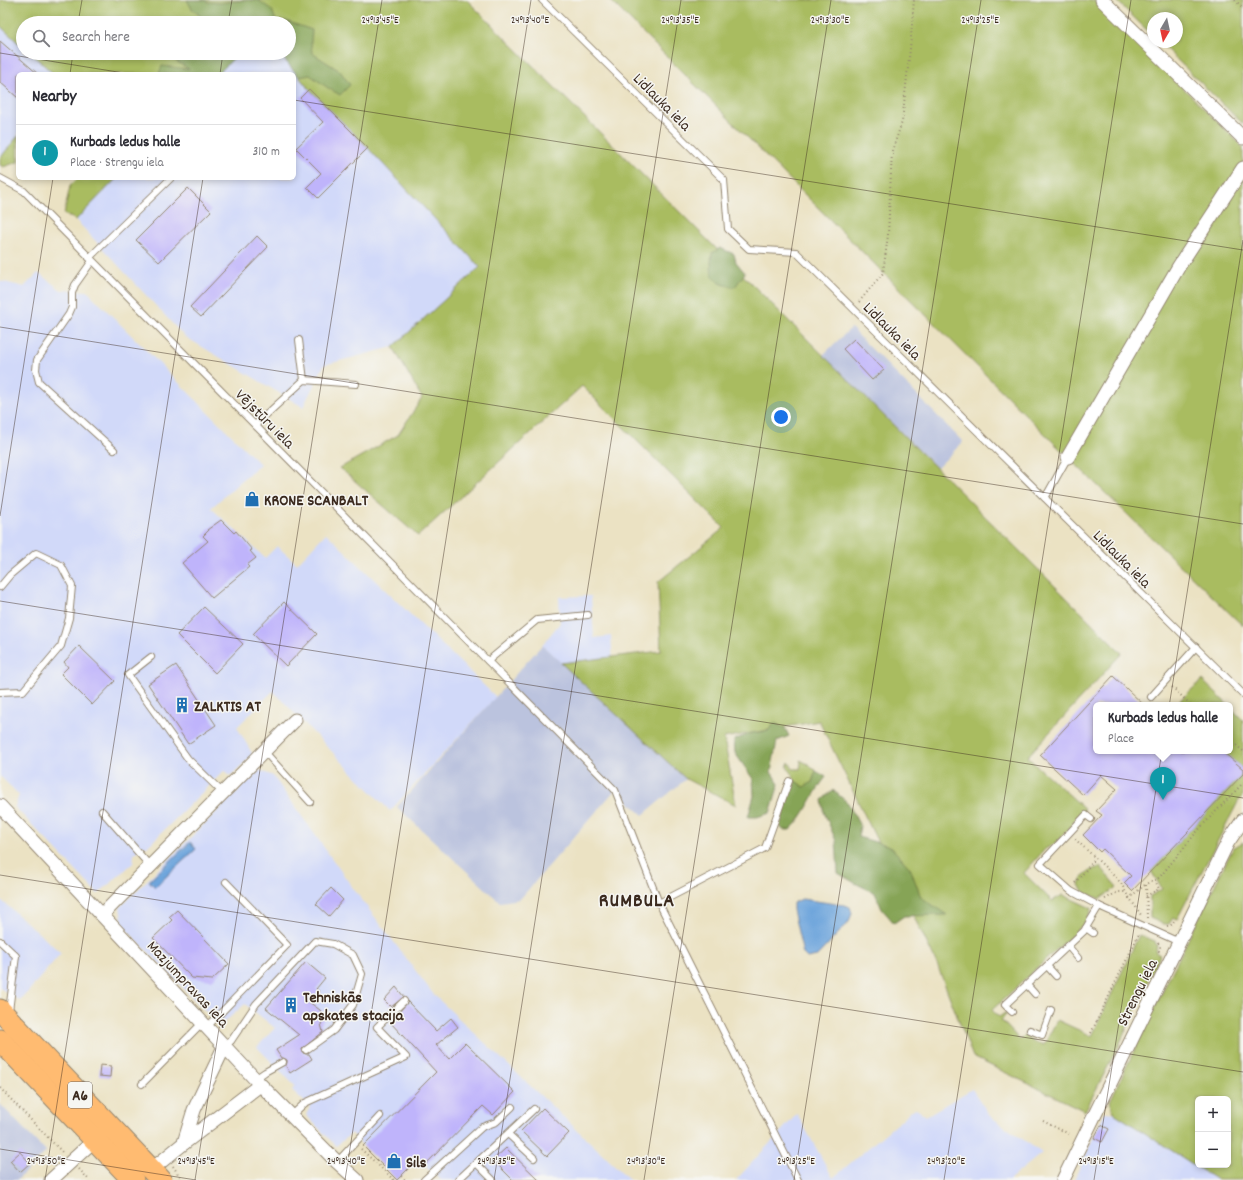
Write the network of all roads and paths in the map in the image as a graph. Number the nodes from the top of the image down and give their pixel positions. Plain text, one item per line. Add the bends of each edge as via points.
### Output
1 (542, 0) edge
2 (914, 0) edge
3 (1102, 0) edge
4 (1235, 0) edge
5 (1243, 8) edge
6 (1243, 138) edge
7 (1243, 168) edge
8 (0, 178) edge
9 (169, 180) edge
10 (91, 260) junction
11 (853, 309) junction
12 (299, 340) dead end
13 (304, 380) junction
14 (356, 384) dead end
15 (255, 425) junction
16 (114, 450) dead end
17 (1068, 457) joint
18 (1045, 498) junction
19 (0, 587) edge
20 (588, 615) dead end
21 (1196, 647) junction
22 (151, 657) dead end
23 (488, 661) junction
24 (1165, 681) junction
25 (0, 692) edge
26 (1243, 694) edge
27 (1151, 697) dead end
28 (1188, 702) edge
29 (295, 720) dead end
30 (1233, 743) edge
31 (264, 751) junction
32 (1243, 752) edge
33 (789, 781) dead end
34 (1243, 783) edge
35 (223, 792) junction
36 (310, 802) dead end
37 (0, 806) edge
38 (102, 811) dead end
39 (1091, 819) dead end
40 (1243, 820) edge
41 (1070, 834) junction
42 (1096, 858) junction
43 (150, 866) junction
44 (1155, 880) junction
45 (226, 882) dead end
46 (1146, 884) junction
47 (1071, 891) junction
48 (1125, 892) junction
49 (1146, 896) junction
50 (1130, 898) junction
51 (659, 903) junction
52 (1099, 906) junction
53 (102, 915) junction
54 (1144, 926) junction
55 (1086, 928) junction
56 (1092, 933) dead end
57 (1142, 933) junction
58 (0, 941) edge
59 (1179, 942) junction
60 (1068, 946) junction
61 (1162, 953) dead end
62 (1078, 958) dead end
63 (1047, 966) junction
64 (1056, 976) dead end
65 (1026, 985) junction
66 (1035, 994) dead end
67 (404, 1001) dead end
68 (1052, 1010) dead end
69 (1012, 1012) dead end
70 (4, 1015) edge
71 (204, 1025) junction
72 (1030, 1030) dead end
73 (1091, 1033) dead end
74 (0, 1040) edge
75 (224, 1047) junction
76 (306, 1050) dead end
77 (283, 1062) dead end
78 (258, 1082) junction
79 (142, 1084) dead end
80 (0, 1088) edge
81 (512, 1107) dead end
82 (534, 1109) dead end
83 (291, 1116) junction
84 (380, 1116) dead end
85 (1043, 1121) dead end
86 (102, 1133) junction
87 (508, 1134) junction
88 (1083, 1141) junction
89 (184, 1143) junction
90 (355, 1143) junction
91 (534, 1158) dead end
92 (71, 1161) junction
93 (337, 1162) junction
94 (476, 1163) junction
95 (160, 1169) edge
96 (401, 1176) dead end
97 (54, 1179) edge
98 (89, 1180) edge
99 (133, 1180) edge
100 (182, 1180) edge
101 (357, 1180) edge
102 (394, 1180) edge
103 (406, 1180) edge
104 (424, 1180) edge
105 (458, 1180) edge
106 (493, 1180) edge
107 (798, 1180) edge
108 (1063, 1180) edge

1 - 11 lane, Lidlauka iela via 724,180 728,230 749,249 796,252
2 - 11 path via 902,122 892,152 888,235 883,273
3 - 6 street
4 - 5 path
7 - 17 street via 1179,266
8 - 10 lane, Vējstūru iela via 24,191
9 - 10 lane
10 - 15 lane, Vējstūru iela
10 - 16 lane via 75,285 71,310 38,360 36,370 39,382
11 - 18 lane, Lidlauka iela
12 - 13 lane
13 - 14 lane
13 - 15 lane
15 - 23 lane, Vējstūru iela
17 - 18 lane
18 - 21 lane, Lidlauka iela
19 - 25 lane via 36,553 61,565 72,586 69,618 61,646 23,691
20 - 23 lane via 538,620
21 - 24 lane
21 - 26 lane, Lidlauka iela
22 - 35 lane via 128,675 188,759
23 - 51 lane, Vējstūru iela via 615,790
24 - 27 lane
24 - 28 path
29 - 31 street
30 - 32 path
31 - 35 street
31 - 36 lane
33 - 51 lane via 765,848
34 - 44 path
35 - 43 street
37 - 53 street, Mazjumpravas iela
38 - 43 lane
39 - 41 lane via 1086,815
40 - 59 street, Strengu iela via 1228,842
41 - 42 path
41 - 47 lane via 1040,864
42 - 47 path via 1077,879
42 - 48 path via 1121,883
43 - 53 street
44 - 46 path
44 - 49 path via 1159,889
45 - 71 lane via 286,945
46 - 49 path
46 - 50 path
47 - 52 lane
48 - 50 path
48 - 52 path via 1118,892
49 - 50 path via 1147,920
51 - 107 lane, Vējstūru iela
52 - 54 lane
52 - 55 lane
53 - 71 street, Mazjumpravas iela
54 - 57 path
54 - 59 lane
55 - 56 lane
55 - 60 lane
57 - 61 path via 1159,943 1159,951
57 - 73 path via 1140,932
58 - 70 lane via 16,956
59 - 88 street, Strengu iela
60 - 62 lane
60 - 63 lane
63 - 64 lane
63 - 65 lane
65 - 66 lane
65 - 69 lane via 1005,1005
67 - 83 lane via 377,1027 406,1058 305,1103
68 - 72 lane via 1042,1035
70 - 86 highway, A6
71 - 75 street, Mazjumpravas iela
71 - 79 lane
74 - 86 highway, A6
75 - 76 lane via 256,1004 315,942 333,944 353,955 362,974 354,1005 334,1030
75 - 78 street, Mazjumpravas iela
75 - 89 street via 194,1110
77 - 78 lane via 265,1072
78 - 83 street, Mazjumpravas iela
78 - 89 street
80 - 92 path
81 - 104 lane via 496,1122 482,1127
82 - 87 lane
83 - 93 street, Mazjumpravas iela
84 - 90 lane
85 - 88 path
86 - 92 street
86 - 95 highway, A6
86 - 99 highway, A6
87 - 91 lane
87 - 94 lane
88 - 108 street, Strengu iela
89 - 95 street
90 - 93 lane
90 - 102 path
92 - 97 street
92 - 98 path
93 - 101 street, Mazjumpravas iela
94 - 105 lane
94 - 106 lane
95 - 100 path
96 - 103 path

